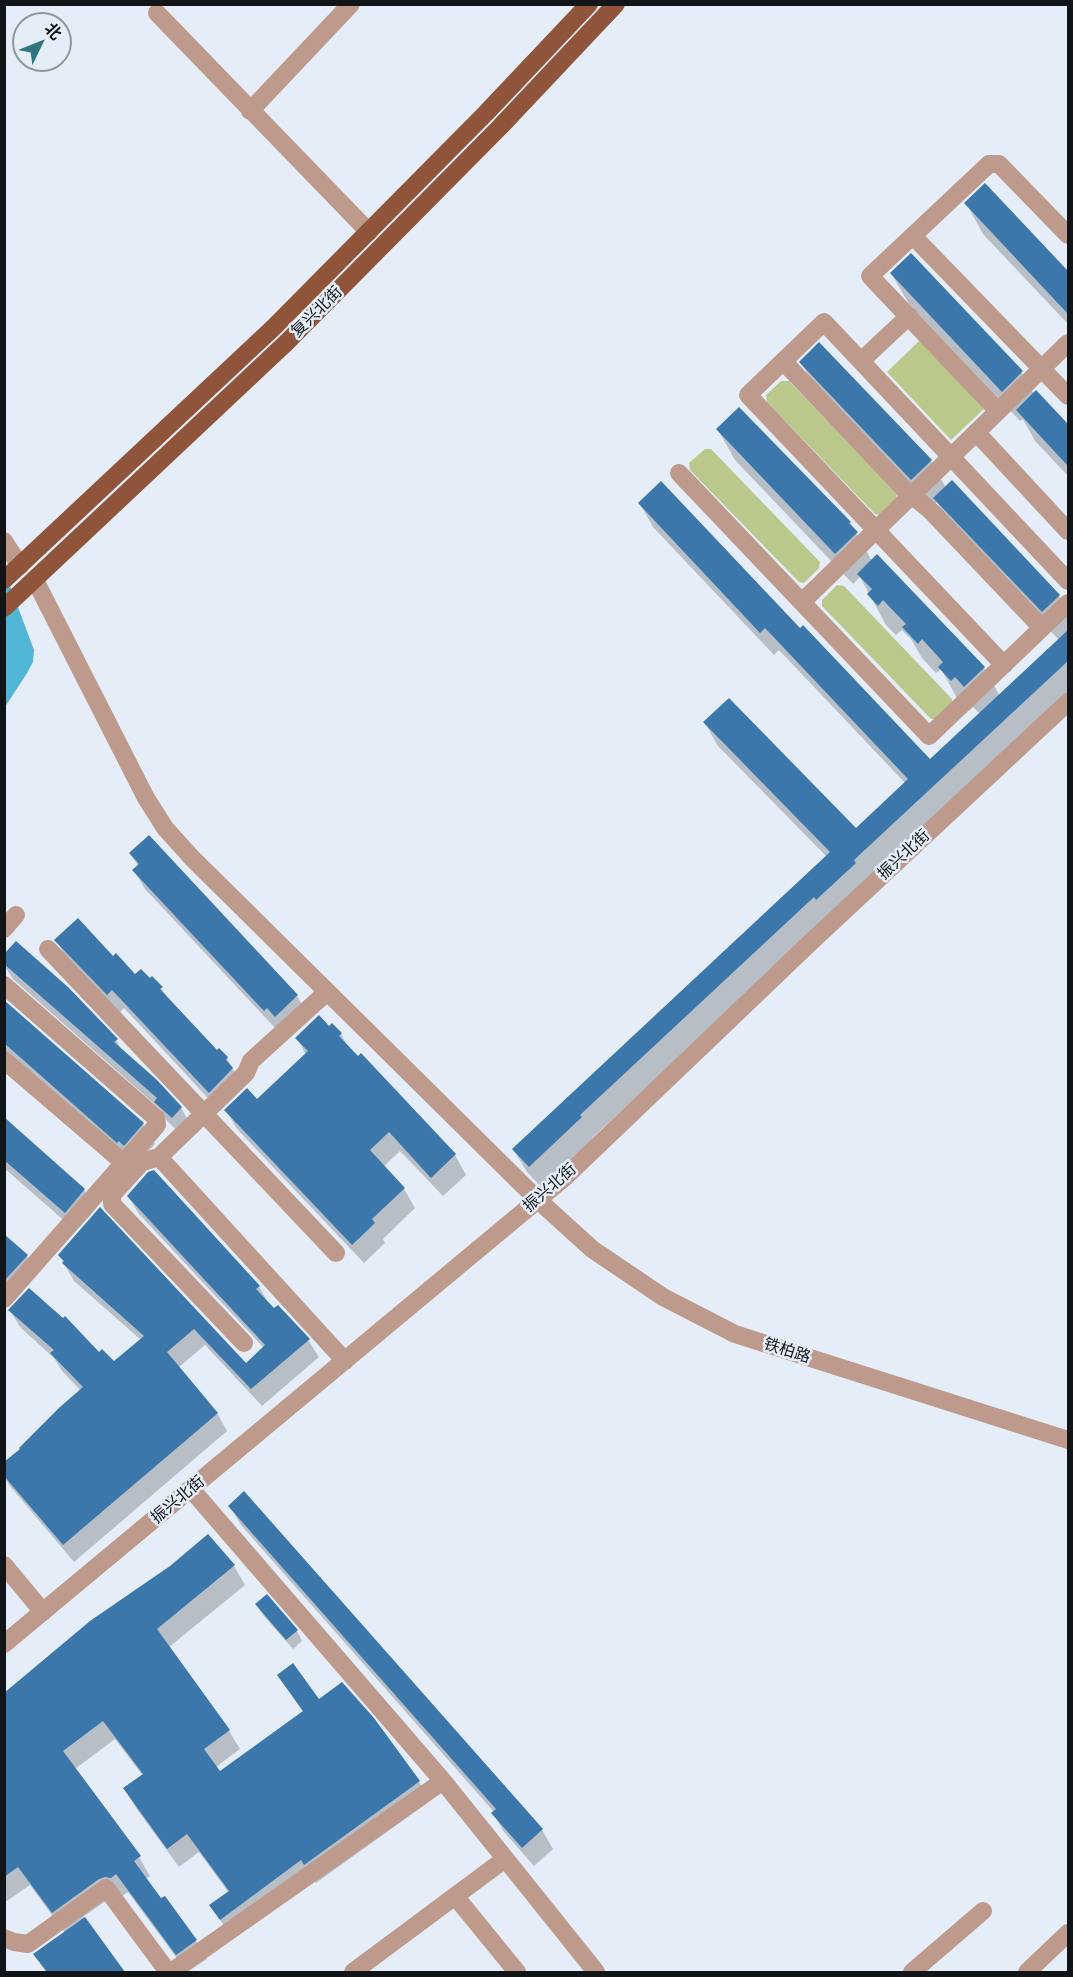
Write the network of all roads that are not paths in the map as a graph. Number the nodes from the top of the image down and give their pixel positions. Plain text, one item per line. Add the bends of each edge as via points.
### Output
1 (351, 4) edge
2 (590, 4) edge
3 (616, 4) edge
4 (157, 13) dead end
5 (250, 111) junction
6 (369, 232) junction
7 (1068, 235) edge
8 (913, 236) junction
9 (909, 316) junction
10 (1068, 342) edge
11 (783, 361) junction
12 (861, 361) junction
13 (1042, 369) junction
14 (1068, 396) edge
15 (998, 411) junction
16 (976, 432) junction
17 (951, 456) junction
18 (679, 473) dead end
19 (911, 495) junction
20 (876, 530) junction
21 (1068, 531) edge
22 (4, 542) edge
23 (13, 573) edge
24 (1068, 580) edge
25 (30, 584) junction
26 (802, 602) junction
27 (1068, 603) edge
28 (4, 608) edge
29 (1042, 628) junction
30 (1004, 665) junction
31 (1068, 702) edge
32 (48, 949) dead end
33 (4, 985) edge
34 (327, 992) junction
35 (4, 1060) edge
36 (204, 1114) junction
37 (159, 1157) junction
38 (124, 1163) junction
39 (538, 1200) junction
40 (336, 1253) dead end
41 (4, 1299) edge
42 (244, 1343) dead end
43 (345, 1361) junction
44 (1068, 1440) edge
45 (191, 1489) junction
46 (4, 1565) edge
47 (43, 1612) junction
48 (4, 1644) edge
49 (443, 1781) junction
50 (505, 1859) junction
51 (455, 1896) junction
52 (982, 1911) dead end
53 (1068, 1933) edge
54 (4, 1938) edge
55 (169, 1972) edge
56 (353, 1972) edge
57 (517, 1972) edge
58 (596, 1972) edge
59 (912, 1972) edge
60 (1027, 1972) edge

1 - 5 street
2 - 6 main road, 复兴北街
3 - 25 main road, 复兴北街 via 320,309
4 - 5 street
5 - 6 street
6 - 23 main road, 复兴北街 via 191,407
7 - 8 street via 999,164 989,164
8 - 9 street via 870,276
8 - 13 street
9 - 12 street
9 - 15 street
10 - 13 street
11 - 12 street via 824,322
11 - 19 street
11 - 20 street via 748,395
12 - 17 street
13 - 14 street
13 - 15 street
15 - 16 street
16 - 17 street
16 - 21 street
17 - 19 street
17 - 24 street
18 - 26 street
19 - 20 street
19 - 29 street via 930,510
20 - 26 street
20 - 30 street
22 - 23 street
25 - 28 main road, 复兴北街
25 - 34 street, 铁柏路 via 165,828
26 - 30 street via 929,736
27 - 29 street
29 - 30 street
31 - 39 street, 振兴北街
32 - 36 street
33 - 38 street via 156,1118 157,1125
34 - 36 street via 251,1061 246,1073
34 - 39 street, 铁柏路
35 - 38 street
36 - 37 street
36 - 40 street
37 - 42 street via 142,1162 112,1195 112,1204
37 - 43 street
38 - 41 street
39 - 43 street, 振兴北街
39 - 44 street, 铁柏路 via 618,1267 663,1297 735,1334
43 - 45 street, 振兴北街
45 - 47 street, 振兴北街
45 - 49 street
46 - 47 street
47 - 48 street, 振兴北街
49 - 50 street
49 - 55 street
50 - 51 street
50 - 58 street
51 - 56 street
51 - 57 street
52 - 59 street
53 - 60 street
54 - 55 street via 28,1944 106,1888

